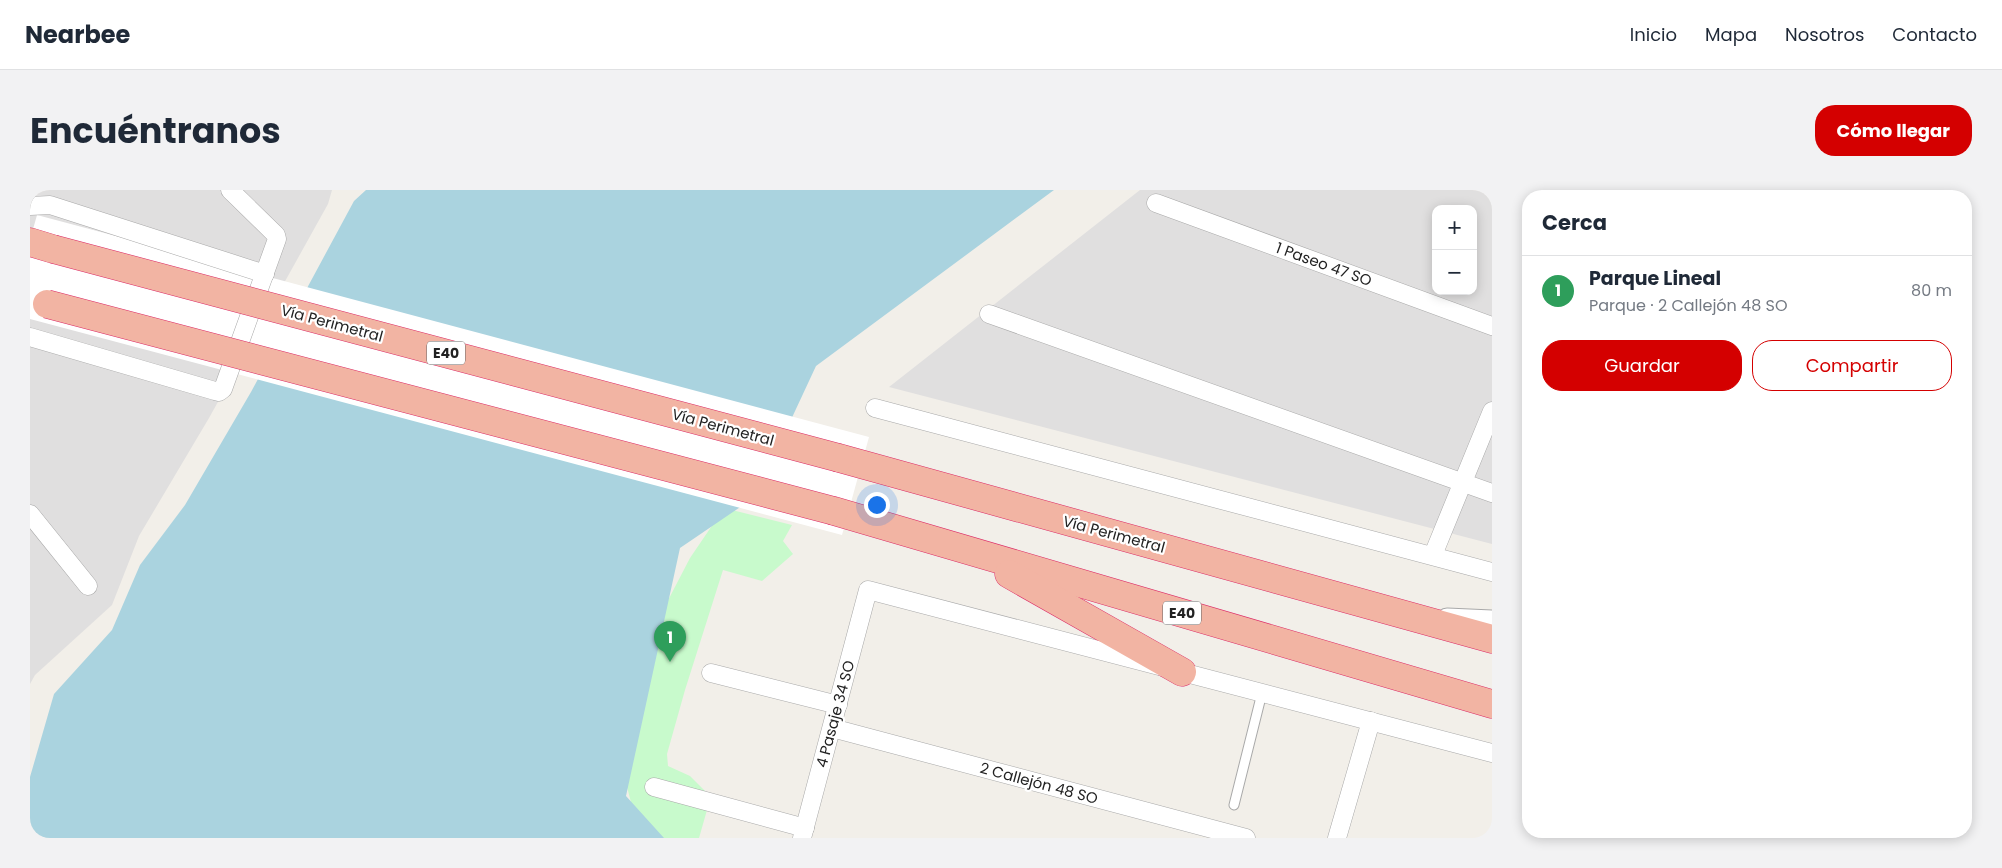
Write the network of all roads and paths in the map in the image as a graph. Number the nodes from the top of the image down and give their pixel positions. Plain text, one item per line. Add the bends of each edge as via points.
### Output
1 (230, 190) edge
2 (1156, 203) dead end
3 (30, 206) edge
4 (42, 246) edge
5 (266, 274) junction
6 (39, 301) edge
7 (988, 314) dead end
8 (1492, 326) edge
9 (30, 337) edge
10 (875, 408) dead end
11 (1492, 411) edge
12 (1462, 484) junction
13 (1492, 493) edge
14 (30, 514) edge
15 (968, 551) junction
16 (1433, 555) junction
17 (1492, 572) edge
18 (88, 586) dead end
19 (1415, 618) junction
20 (1492, 621) edge
21 (1492, 640) edge
22 (1182, 672) junction
23 (711, 673) dead end
24 (1396, 675) junction
25 (1262, 693) junction
26 (1492, 704) edge
27 (838, 705) junction
28 (1492, 716) edge
29 (1371, 721) junction
30 (832, 728) junction
31 (1492, 753) edge
32 (654, 787) dead end
33 (1234, 805) dead end
34 (804, 833) edge
35 (1246, 838) edge
36 (1337, 838) edge

1 - 5 street via 276,235
2 - 8 street, 1 Paseo 47 SO
3 - 5 street via 50,205
4 - 19 highway, Vía Perimetral / E40, bridge via 839,458
5 - 9 street via 223,389 219,392
6 - 15 highway, E40, bridge via 834,511
7 - 12 street
10 - 16 street
11 - 12 street
12 - 13 street
12 - 16 street
14 - 18 street
15 - 22 highway
15 - 24 highway, E40
16 - 17 street
19 - 20 street, Vía Perimetral / E40
19 - 21 highway, Vía Perimetral / E40
22 - 25 street
22 - 27 street, 4 Pasaje 34 SO via 868,590
23 - 27 street
24 - 26 highway, E40
24 - 28 street, E40
25 - 29 street
25 - 33 lane
27 - 30 street, 4 Pasaje 34 SO
29 - 31 street
29 - 36 street
30 - 34 street, 4 Pasaje 34 SO
30 - 35 street, 2 Callejón 48 SO
32 - 34 street

